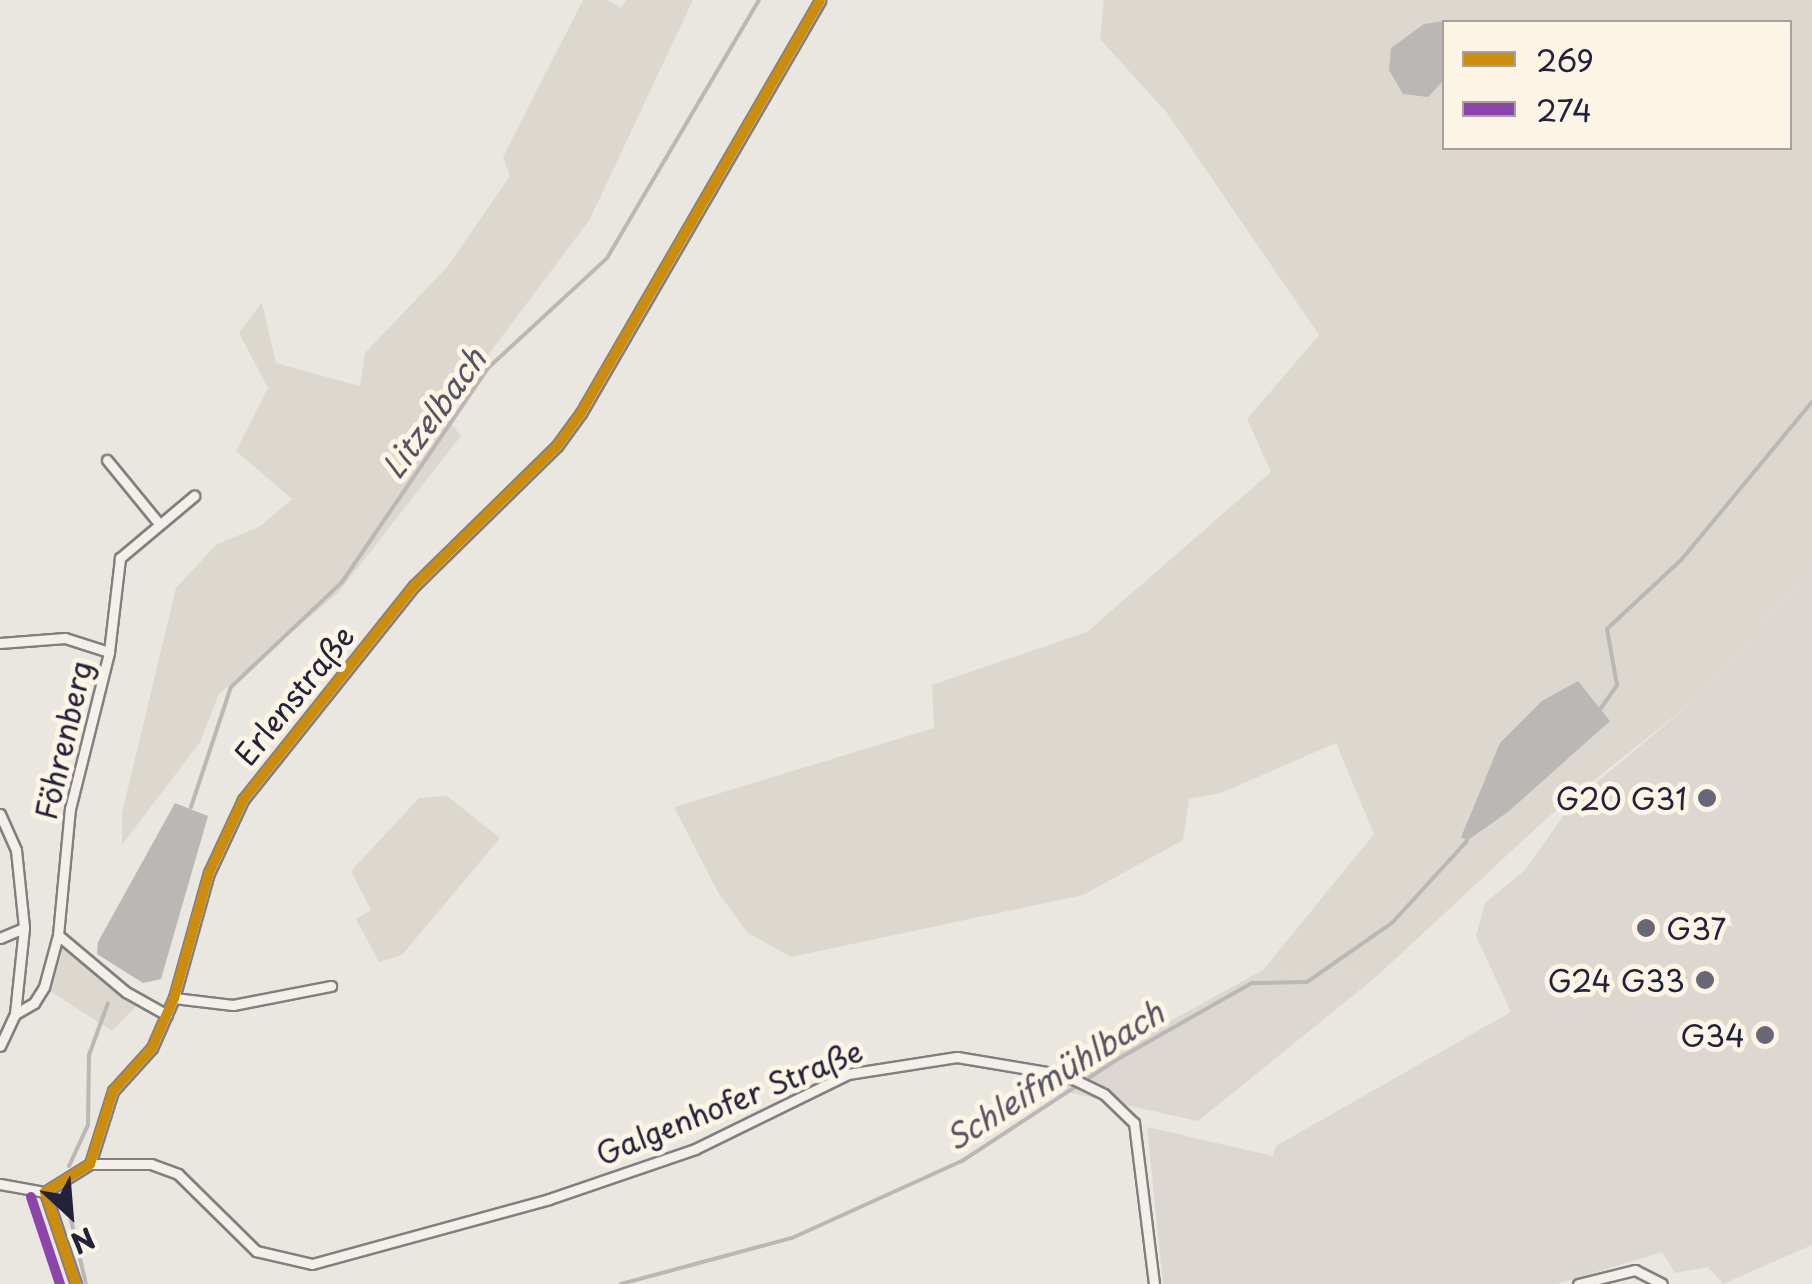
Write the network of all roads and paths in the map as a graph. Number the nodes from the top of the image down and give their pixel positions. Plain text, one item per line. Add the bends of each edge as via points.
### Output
1 (820, 0) edge
2 (107, 460) dead end
3 (194, 496) dead end
4 (158, 521) junction
5 (0, 643) edge
6 (109, 652) junction
7 (0, 814) edge
8 (24, 928) junction
9 (58, 935) junction
10 (0, 938) edge
11 (331, 986) dead end
12 (174, 998) junction
13 (15, 1014) junction
14 (167, 1014) junction
15 (0, 1046) edge
16 (90, 1164) junction
17 (3, 1189) edge
18 (45, 1192) junction
19 (76, 1284) edge
20 (1154, 1284) edge
21 (1578, 1284) edge
22 (1662, 1284) edge

1 - 12 street, Erlenstraße via 607,373 557,446 414,586 243,800 209,873
2 - 4 street
3 - 4 street, Föhrenberg
4 - 6 street, Föhrenberg via 120,558
5 - 6 street via 65,638
6 - 9 street, Föhrenberg via 70,808
7 - 8 street via 16,850
8 - 10 street
8 - 13 street
9 - 13 street, Föhrenberg via 44,987 34,1004
9 - 14 street via 126,992
11 - 12 street via 233,1005
12 - 14 street, Erlenstraße
13 - 15 street
14 - 16 street, Erlenstraße via 152,1048 113,1091
16 - 18 street
16 - 20 street, Galgenhofer Straße via 152,1164 178,1174 256,1251 312,1264 696,1150 810,1090 882,1065 957,1057 1074,1079 1134,1124
17 - 18 street
18 - 19 street
21 - 22 street via 1635,1270

